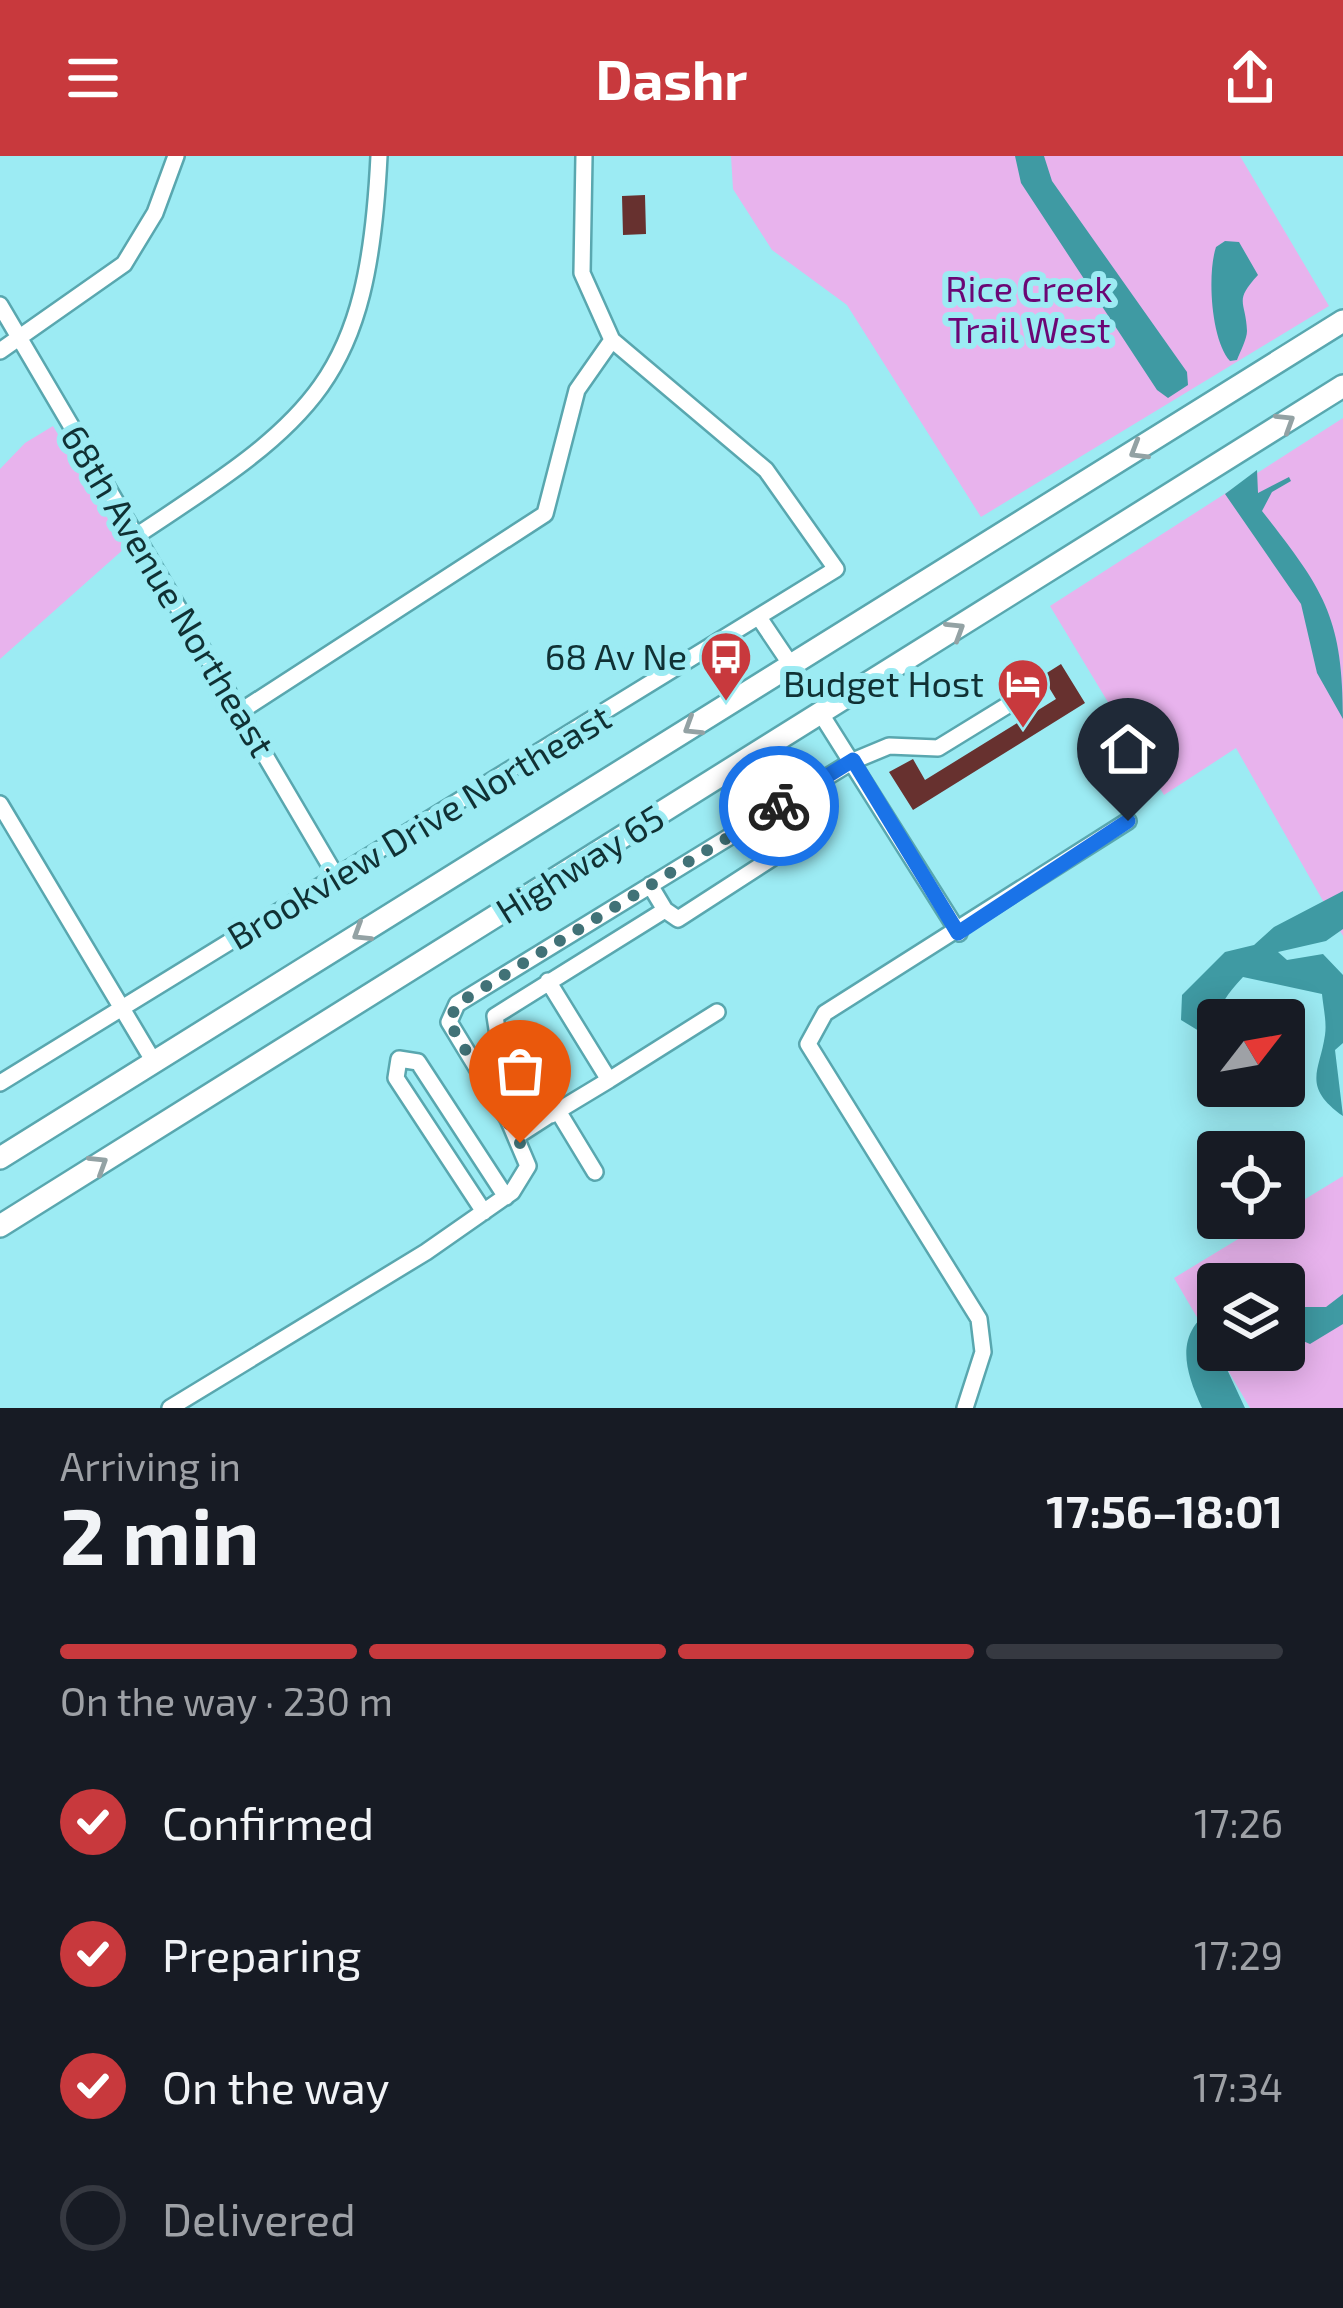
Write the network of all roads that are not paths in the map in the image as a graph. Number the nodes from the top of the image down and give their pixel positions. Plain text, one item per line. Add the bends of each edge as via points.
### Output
1 (176, 156) edge
2 (379, 156) edge
3 (584, 156) edge
4 (0, 305) edge
5 (1343, 321) edge
6 (20, 340) junction
7 (612, 340) junction
8 (0, 351) edge
9 (1343, 386) edge
10 (136, 536) junction
11 (760, 619) junction
12 (791, 665) junction
13 (1034, 689) dead end
14 (241, 711) junction
15 (821, 714) junction
16 (853, 760) junction
17 (0, 804) edge
18 (779, 806) junction
19 (1128, 821) dead end
20 (336, 876) junction
21 (650, 885) junction
22 (665, 910) junction
23 (958, 933) junction
24 (502, 976) junction
25 (548, 982) junction
26 (518, 1000) junction
27 (122, 1008) junction
28 (717, 1012) dead end
29 (154, 1063) junction
30 (609, 1080) junction
31 (0, 1083) edge
32 (553, 1114) junction
33 (517, 1136) junction
34 (0, 1158) edge
35 (595, 1172) dead end
36 (506, 1196) junction
37 (484, 1212) junction
38 (0, 1226) edge
39 (170, 1408) edge
40 (965, 1408) edge

1 - 6 street via 124,264
2 - 10 street via 361,310 336,370 281,435
3 - 7 street via 582,273
4 - 6 street, 68th Avenue Northeast
5 -> 12 highway, Highway 65
6 - 8 street
6 - 10 street, 68th Avenue Northeast
7 - 11 street, Brookview Drive Northeast via 766,470 836,569
7 - 14 street via 578,390 545,514
15 -> 9 highway, Highway 65
10 - 14 street, 68th Avenue Northeast
11 - 12 street
11 - 20 street, Brookview Drive Northeast
12 -> 29 highway, Highway 65
13 - 16 street via 938,748 889,746
14 - 20 street, 68th Avenue Northeast
15 - 16 street
38 -> 15 highway, Highway 65
16 - 18 street
16 - 23 street
17 - 27 street
18 - 21 street
18 - 22 street via 797,842 678,919
19 - 23 street
20 - 27 street, Brookview Drive Northeast
21 - 22 street
21 - 24 street
22 - 25 street
23 - 40 street via 825,1013 808,1044 979,1319 983,1352
24 - 26 street
24 - 33 street via 457,1004 449,1022
25 - 26 street
25 - 30 street
26 - 32 street via 493,1024
27 - 29 street
27 - 31 street, Brookview Drive Northeast
28 - 30 street
29 - 34 highway, Highway 65
30 - 32 street
32 - 33 street
32 - 35 street
33 - 36 street via 528,1166
36 - 37 street
36 - 37 street via 418,1062 400,1059 396,1078
37 - 39 street

